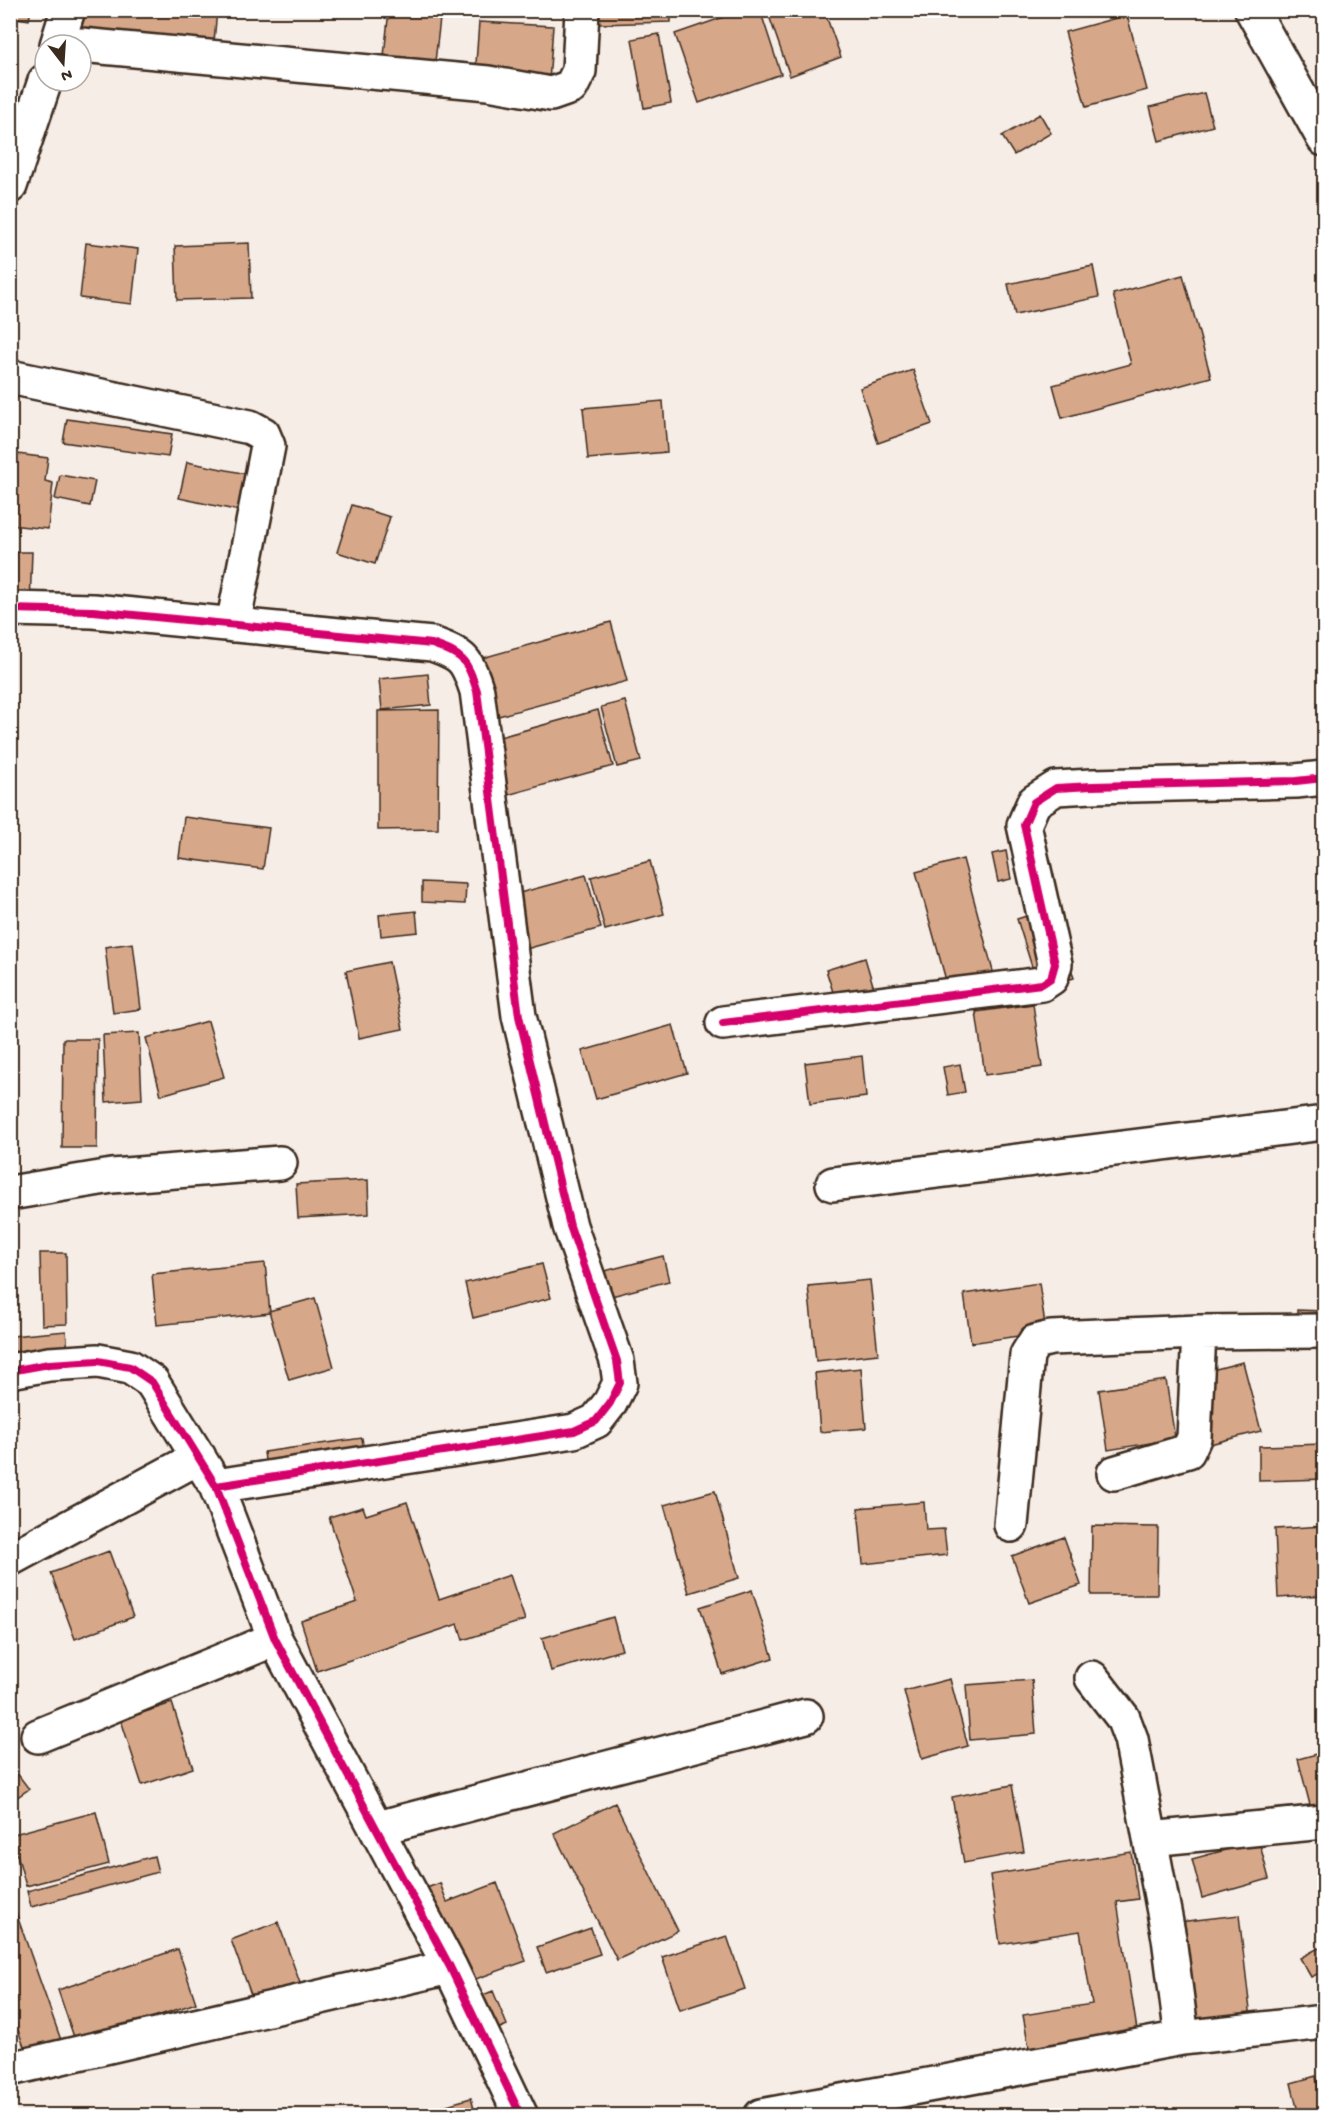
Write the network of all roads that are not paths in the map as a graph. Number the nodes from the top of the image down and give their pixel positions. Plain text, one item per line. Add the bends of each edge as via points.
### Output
1 (68, 10) edge
2 (582, 10) edge
3 (1252, 10) edge
4 (68, 33) edge
5 (93, 47) edge
6 (41, 93) edge
7 (1324, 139) edge
8 (10, 186) edge
9 (10, 377) edge
10 (10, 609) edge
11 (234, 625) junction
12 (1324, 778) edge
13 (723, 1023) dead end
14 (1324, 1122) edge
15 (280, 1163) dead end
16 (833, 1184) dead end
17 (10, 1193) edge
18 (1324, 1330) edge
19 (1198, 1332) junction
20 (10, 1371) edge
21 (199, 1458) junction
22 (1114, 1473) dead end
23 (216, 1486) junction
24 (1011, 1525) dead end
25 (10, 1559) edge
26 (275, 1639) junction
27 (1092, 1678) dead end
28 (806, 1716) dead end
29 (38, 1736) dead end
30 (1324, 1822) edge
31 (378, 1828) junction
32 (1150, 1839) junction
33 (450, 1966) junction
34 (1324, 2022) edge
35 (1182, 2038) junction
36 (10, 2069) edge
37 (521, 2115) edge
38 (761, 2115) edge

1 - 4 street
2 - 5 street via 579,71 571,87 551,94 488,83
3 - 7 street
6 - 8 street
9 - 11 street via 250,427 263,434 268,446
10 - 11 street via 93,611
11 - 23 street via 432,644 452,651 469,666 477,691 519,1016 570,1226 617,1361 620,1383 596,1421 574,1431
12 - 13 street via 1056,788 1034,802 1024,825 1055,964 1051,978 1042,984
14 - 16 street
15 - 17 street via 112,1176
18 - 19 street
19 - 22 street via 1194,1438 1188,1450
19 - 24 street via 1051,1338 1035,1342 1028,1355
20 - 21 street via 98,1361 130,1367 152,1382
21 - 23 street
21 - 25 street
23 - 26 street
26 - 29 street
26 - 31 street
27 - 32 street via 1123,1718 1131,1739
28 - 31 street
30 - 32 street
31 - 33 street
32 - 35 street
33 - 36 street
33 - 37 street
34 - 35 street
35 - 38 street

